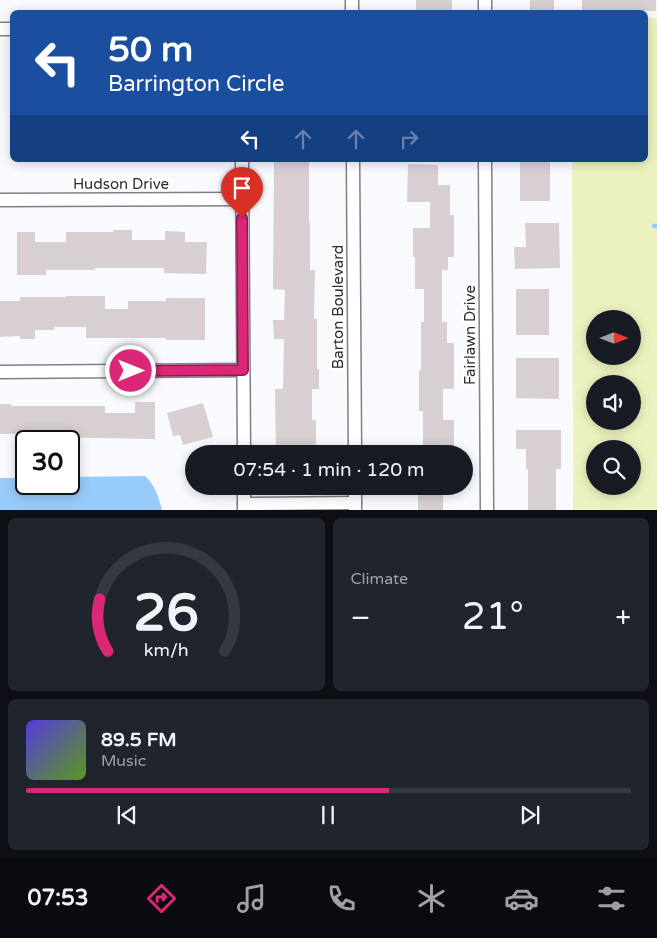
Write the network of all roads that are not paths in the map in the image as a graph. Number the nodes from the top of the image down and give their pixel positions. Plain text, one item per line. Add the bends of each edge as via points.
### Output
1 (242, 162) edge
2 (353, 162) edge
3 (485, 162) edge
4 (242, 199) junction
5 (0, 200) edge
6 (243, 370) junction
7 (0, 372) edge
8 (244, 445) edge
9 (355, 445) edge
10 (244, 507) edge
11 (355, 507) edge
12 (487, 510) edge

1 - 4 street
2 - 9 street, Barton Boulevard
3 - 12 street, Fairlawn Drive
4 - 5 street, Hudson Drive
4 - 6 street
6 - 7 street
6 - 8 street
10 - 11 street

